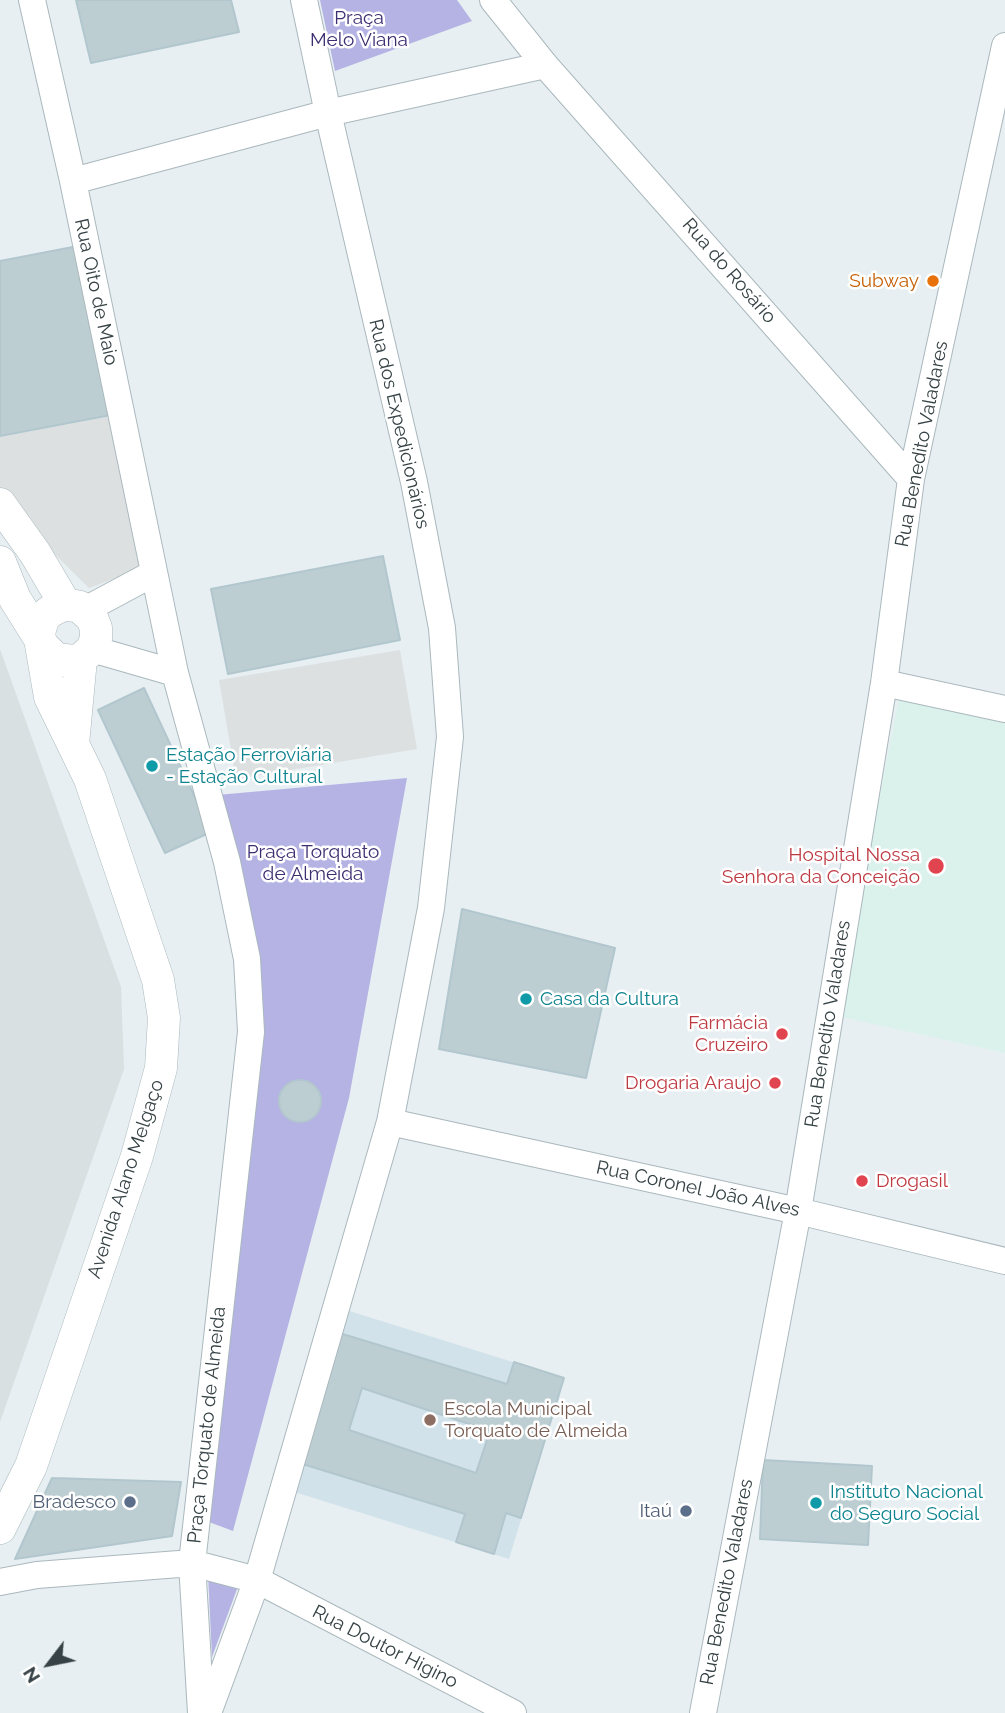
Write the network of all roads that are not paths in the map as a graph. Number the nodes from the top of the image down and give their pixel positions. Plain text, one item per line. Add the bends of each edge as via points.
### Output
1 (32, 0) edge
2 (304, 0) edge
3 (493, 0) edge
4 (1005, 46) edge
5 (545, 65) junction
6 (328, 113) junction
7 (74, 181) junction
8 (911, 479) junction
9 (0, 504) edge
10 (0, 562) edge
11 (155, 579) junction
12 (75, 607) junction
13 (41, 642) junction
14 (86, 654) junction
15 (175, 673) junction
16 (884, 683) junction
17 (1005, 709) edge
18 (73, 744) junction
19 (390, 1122) junction
20 (797, 1211) junction
21 (1005, 1261) edge
22 (0, 1528) edge
23 (192, 1563) junction
24 (257, 1580) junction
25 (0, 1582) edge
26 (201, 1713) edge
27 (208, 1713) edge
28 (513, 1713) edge
29 (703, 1713) edge

1 - 7 street, Rua Oito de Maio
2 - 6 street
3 - 5 street
4 - 8 street, Rua Benedito Valadares
5 - 6 street
5 - 8 street, Rua do Rosário
6 - 7 street
6 - 19 street, Rua dos Expedicionários via 421,517 442,628 450,737 431,908
7 - 11 street, Rua Oito de Maio
8 - 16 street, Rua Benedito Valadares
9 - 12 street
10 - 13 street, Avenida Alano Melgaço via 15,599
11 - 12 street
11 - 15 street, Praça Torquato de Almeida
12 - 13 street via 49,612 40,628
12 - 14 street via 92,618 96,628 96,639
13 - 14 street, Avenida Alano Melgaço via 56,659 73,661
13 - 18 street, Avenida Alano Melgaço via 50,697
14 - 15 street
14 - 18 street
15 - 23 street, Praça Torquato de Almeida via 227,862 247,959 251,1032
16 - 17 street
16 - 20 street, Rua Benedito Valadares
18 - 22 street, Avenida Alano Melgaço via 90,779 158,980 163,1018 161,1068 137,1156 32,1466
19 - 20 street, Rua Coronel João Alves
19 - 24 street
20 - 21 street, Rua Coronel João Alves
20 - 29 street, Rua Benedito Valadares
23 - 24 street, Praça Torquato de Almeida
23 - 25 street
23 - 26 street, Praça Torquato de Almeida
24 - 27 street
24 - 28 street, Rua Doutor Higino

